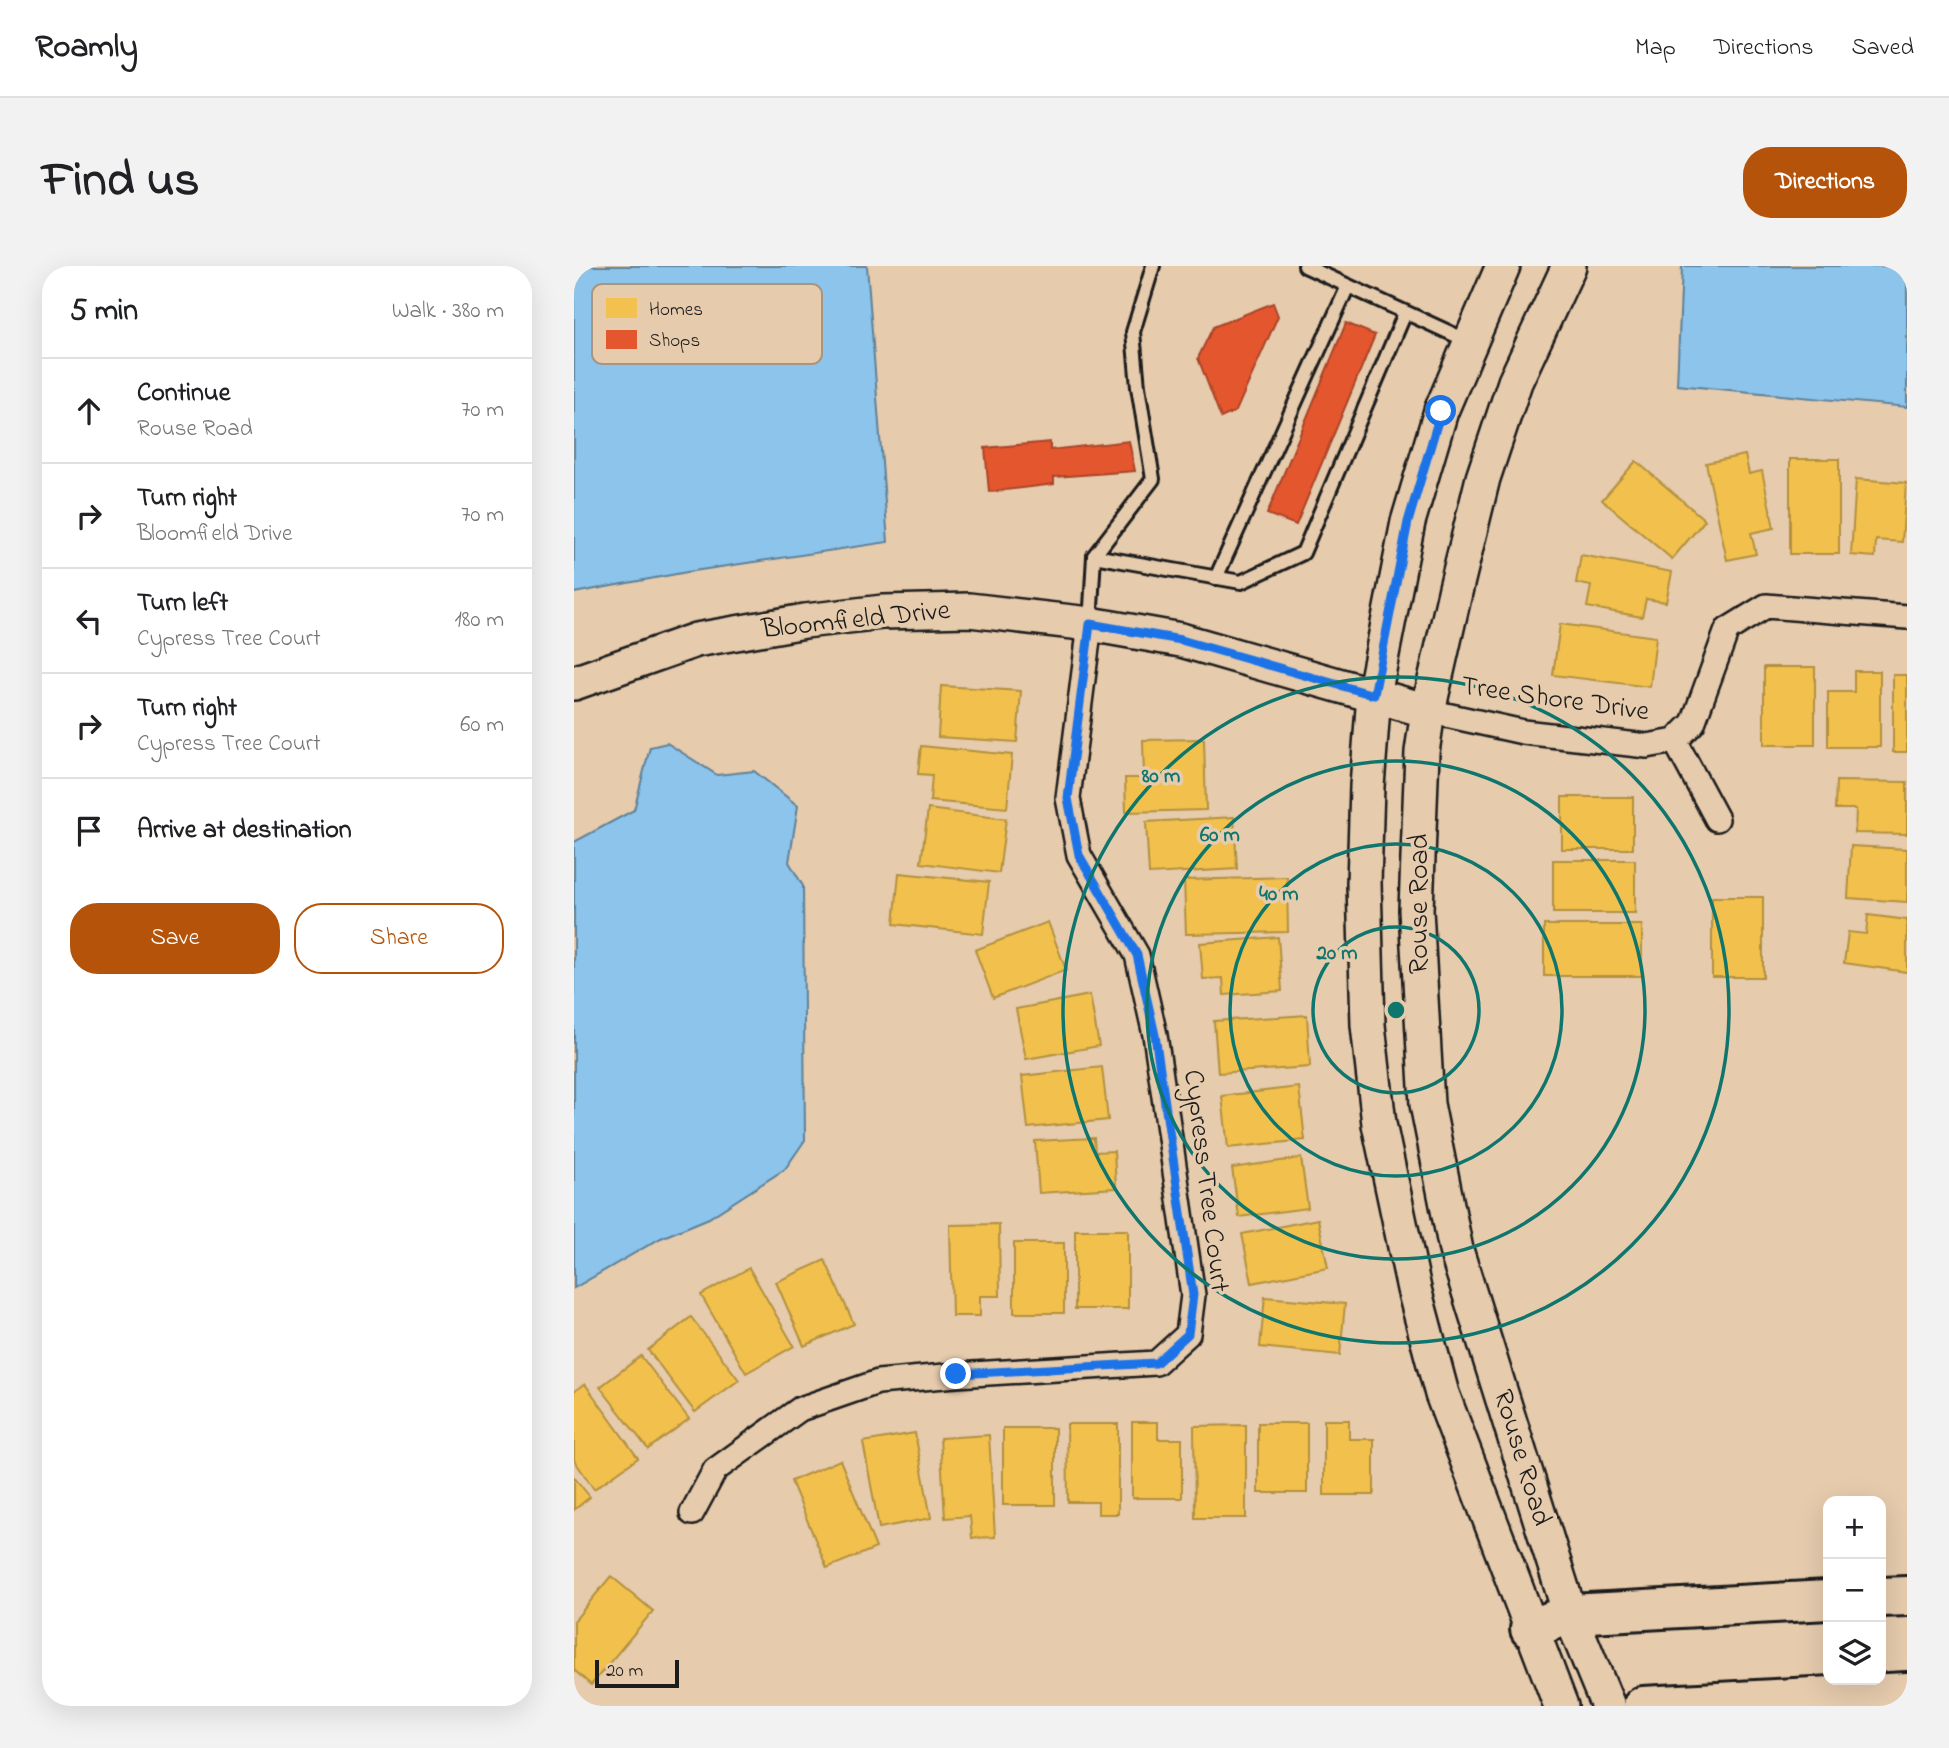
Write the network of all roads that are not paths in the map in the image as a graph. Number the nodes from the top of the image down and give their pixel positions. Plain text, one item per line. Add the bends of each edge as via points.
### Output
1 (1153, 266) edge
2 (1305, 266) edge
3 (1503, 266) edge
4 (1569, 266) edge
5 (1348, 286) junction
6 (1405, 313) junction
7 (1471, 342) junction
8 (1094, 556) junction
9 (1216, 578) junction
10 (1907, 617) edge
11 (1090, 624) junction
12 (574, 684) edge
13 (1374, 695) junction
14 (1428, 711) junction
15 (1675, 741) junction
16 (1717, 819) dead end
17 (692, 1513) dead end
18 (1907, 1596) edge
19 (1886, 1597) edge
20 (1823, 1600) edge
21 (1570, 1614) junction
22 (1530, 1629) junction
23 (1907, 1692) edge
24 (1560, 1706) edge
25 (1608, 1706) edge
26 (1643, 1706) edge

1 - 8 lane via 1133,332 1153,479
2 - 5 lane
3 - 7 street, Rouse Road
4 - 14 street, Rouse Road via 1516,382 1483,478
5 - 6 lane
5 - 9 lane
6 - 7 lane
6 - 9 lane via 1303,553 1241,582
7 - 13 street, Rouse Road via 1441,411 1408,522
8 - 9 lane
8 - 11 lane
10 - 15 street, Tree Shore Drive via 1766,606 1727,630 1693,723
11 - 12 street, Bloomfield Drive via 969,610 883,612 805,621 696,640
11 - 13 street, Bloomfield Drive via 1181,640
11 - 17 street, Cypress Tree Court via 1068,798 1079,855 1137,955 1152,1022 1193,1295 1188,1334 1156,1363 878,1382 800,1409 715,1470
13 - 14 street, Bloomfield Drive
13 - 22 street, Rouse Road via 1364,883 1368,1025 1379,1124 1442,1394
14 - 15 street, Tree Shore Drive via 1523,732 1647,746
14 - 21 street, Rouse Road via 1422,752 1416,910 1427,1104 1456,1250
15 - 16 street, Tree Shore Drive
18 - 19 highway
20 - 21 highway
21 - 22 highway
21 - 25 street, Rouse Road
22 - 24 street, Rouse Road
23 - 26 highway

